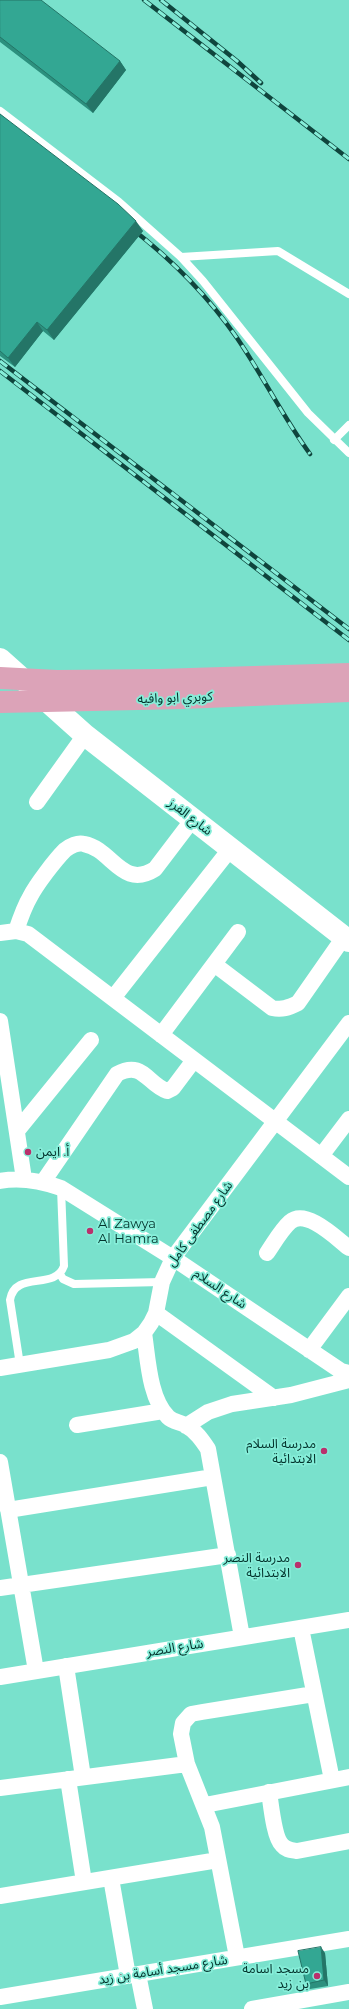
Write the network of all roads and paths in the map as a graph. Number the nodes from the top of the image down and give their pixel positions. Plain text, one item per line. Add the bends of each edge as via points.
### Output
1 (0, 111) edge
2 (181, 257) junction
3 (349, 294) edge
4 (349, 425) edge
5 (334, 440) junction
6 (349, 452) edge
7 (0, 659) edge
8 (349, 674) edge
9 (0, 678) edge
10 (34, 688) junction
11 (0, 689) edge
12 (349, 691) edge
13 (0, 702) edge
14 (85, 735) junction
15 (37, 802) dead end
16 (193, 819) junction
17 (230, 848) junction
18 (16, 931) junction
19 (238, 932) dead end
20 (0, 933) edge
21 (347, 939) edge
22 (214, 964) junction
23 (113, 998) junction
24 (0, 1021) edge
25 (349, 1023) edge
26 (161, 1035) junction
27 (91, 1040) dead end
28 (194, 1060) junction
29 (349, 1119) edge
30 (276, 1122) junction
31 (17, 1131) junction
32 (321, 1156) junction
33 (349, 1177) edge
34 (24, 1179) junction
35 (0, 1181) edge
36 (43, 1182) junction
37 (61, 1188) junction
38 (349, 1248) edge
39 (267, 1252) dead end
40 (173, 1258) junction
41 (60, 1274) junction
42 (162, 1282) junction
43 (349, 1296) edge
44 (156, 1313) junction
45 (144, 1333) junction
46 (309, 1350) junction
47 (20, 1365) junction
48 (0, 1368) edge
49 (349, 1373) edge
50 (349, 1380) edge
51 (274, 1398) junction
52 (163, 1411) junction
53 (76, 1425) dead end
54 (186, 1426) junction
55 (0, 1462) edge
56 (214, 1477) junction
57 (8, 1510) junction
58 (228, 1555) junction
59 (21, 1585) junction
60 (0, 1588) edge
61 (349, 1620) edge
62 (300, 1628) junction
63 (242, 1637) junction
64 (66, 1666) junction
65 (36, 1671) junction
66 (0, 1677) edge
67 (314, 1694) junction
68 (187, 1764) junction
69 (349, 1777) edge
70 (75, 1778) junction
71 (332, 1780) junction
72 (0, 1788) edge
73 (269, 1792) junction
74 (205, 1805) junction
75 (349, 1841) edge
76 (218, 1860) junction
77 (111, 1878) junction
78 (84, 1882) junction
79 (0, 1896) edge
80 (349, 1939) edge
81 (237, 1957) junction
82 (133, 1975) junction
83 (349, 1992) edge
84 (0, 1997) edge
85 (145, 2009) edge
86 (252, 2009) edge

1 - 2 lane via 119,202
2 - 3 lane via 278,251
2 - 5 lane via 308,413
4 - 5 lane
5 - 6 lane
7 - 10 street, شارع الفرز
8 - 9 main road, كوبري ابو وافيه via 159,680 57,681
10 - 11 main road
10 - 14 street, شارع الفرز
12 - 13 main road, كوبري ابو وافيه
14 - 15 street
14 - 16 street, شارع الفرز
16 - 17 street, شارع الفرز
16 - 18 street via 155,869 148,874 129,874 92,846 83,843 65,850 30,895
17 - 21 street, شارع الفرز
17 - 23 street
18 - 20 street
18 - 23 street via 28,934
19 - 22 street
21 - 22 street via 298,1003 290,1008 272,1008
22 - 26 street
23 - 26 street
24 - 31 street
25 - 30 street, شارع مصطفى كامل
26 - 28 street
27 - 31 street
28 - 30 street
28 - 36 street via 173,1088 167,1091 138,1070 118,1074
29 - 32 street
30 - 32 street
30 - 40 street, شارع مصطفى كامل
31 - 34 street
32 - 33 street
34 - 35 street, شارع السلام
34 - 36 street, شارع السلام
36 - 37 street, شارع السلام
37 - 40 street, شارع السلام
37 - 41 lane via 64,1266
38 - 39 street via 312,1220 301,1218 291,1221
40 - 42 street, شارع مصطفى كامل
40 - 46 street, شارع السلام
41 - 42 lane via 63,1279 74,1284
41 - 47 lane via 18,1285 11,1294
42 - 44 street, شارع مصطفى كامل
43 - 46 street
44 - 45 street, شارع مصطفى كامل
44 - 51 street
45 - 47 street, شارع مصطفى كامل via 134,1341 109,1350
45 - 52 street via 155,1396
46 - 49 street, شارع السلام via 341,1371
47 - 48 street, شارع مصطفى كامل
50 - 51 street
51 - 54 street via 232,1404 208,1412
52 - 53 street
52 - 54 street via 170,1419
54 - 56 street via 199,1435 208,1449
55 - 57 street
56 - 57 street
56 - 58 street
57 - 59 street
58 - 59 street
58 - 63 street
59 - 60 street
59 - 65 street
61 - 62 street, شارع النصر
62 - 63 street, شارع النصر
62 - 67 street
63 - 64 street, شارع النصر
64 - 65 street, شارع النصر
64 - 70 street
65 - 66 street, شارع النصر
67 - 68 street via 191,1714 183,1723 181,1734
67 - 71 street
68 - 70 street
68 - 74 street
69 - 71 street
70 - 72 street
70 - 78 street
71 - 73 street
73 - 74 street
73 - 75 street via 277,1837 281,1845 288,1850
74 - 76 street
76 - 77 street
76 - 81 street
77 - 78 street
77 - 82 street
78 - 79 street
80 - 81 street, شارع مسجد أسامة بن زيد
81 - 82 street, شارع مسجد أسامة بن زيد
82 - 84 street, شارع مسجد أسامة بن زيد
82 - 85 street
83 - 86 street

